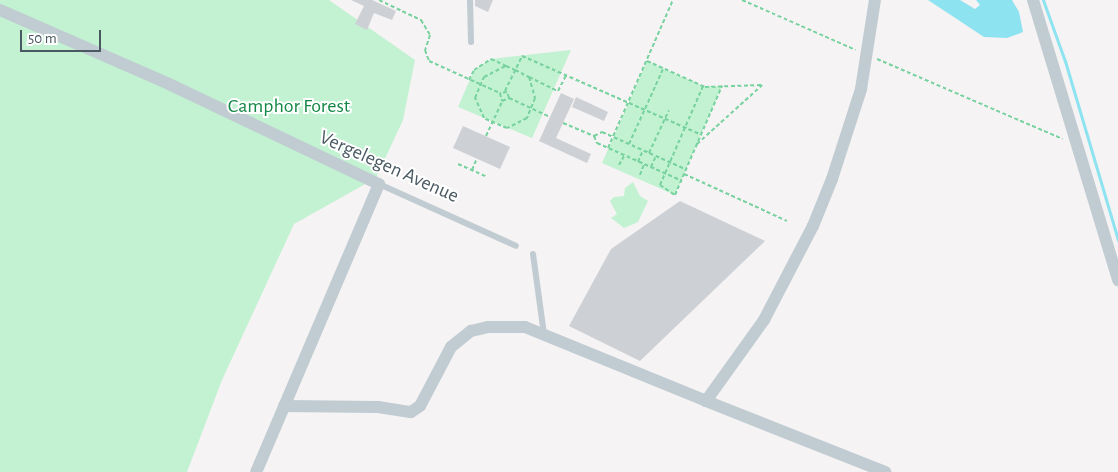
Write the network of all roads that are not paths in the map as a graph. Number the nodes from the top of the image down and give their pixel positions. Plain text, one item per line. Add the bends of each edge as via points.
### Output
1 (470, 0) edge
2 (875, 0) edge
3 (1033, 0) edge
4 (0, 10) edge
5 (471, 42) dead end
6 (379, 184) junction
7 (516, 246) dead end
8 (533, 254) dead end
9 (1118, 280) edge
10 (544, 334) junction
11 (706, 401) junction
12 (284, 406) junction
13 (256, 472) edge
14 (885, 472) edge

1 - 5 lane
2 - 11 street via 867,55 849,130 813,226 764,320
3 - 9 street
4 - 6 street, Vergelegen Avenue via 169,84
6 - 7 lane, Vergelegen Avenue
6 - 12 street
8 - 10 lane
10 - 11 street
10 - 12 street via 525,327 488,327 463,335 451,347 420,406 411,412 378,407
11 - 14 street
12 - 13 street

